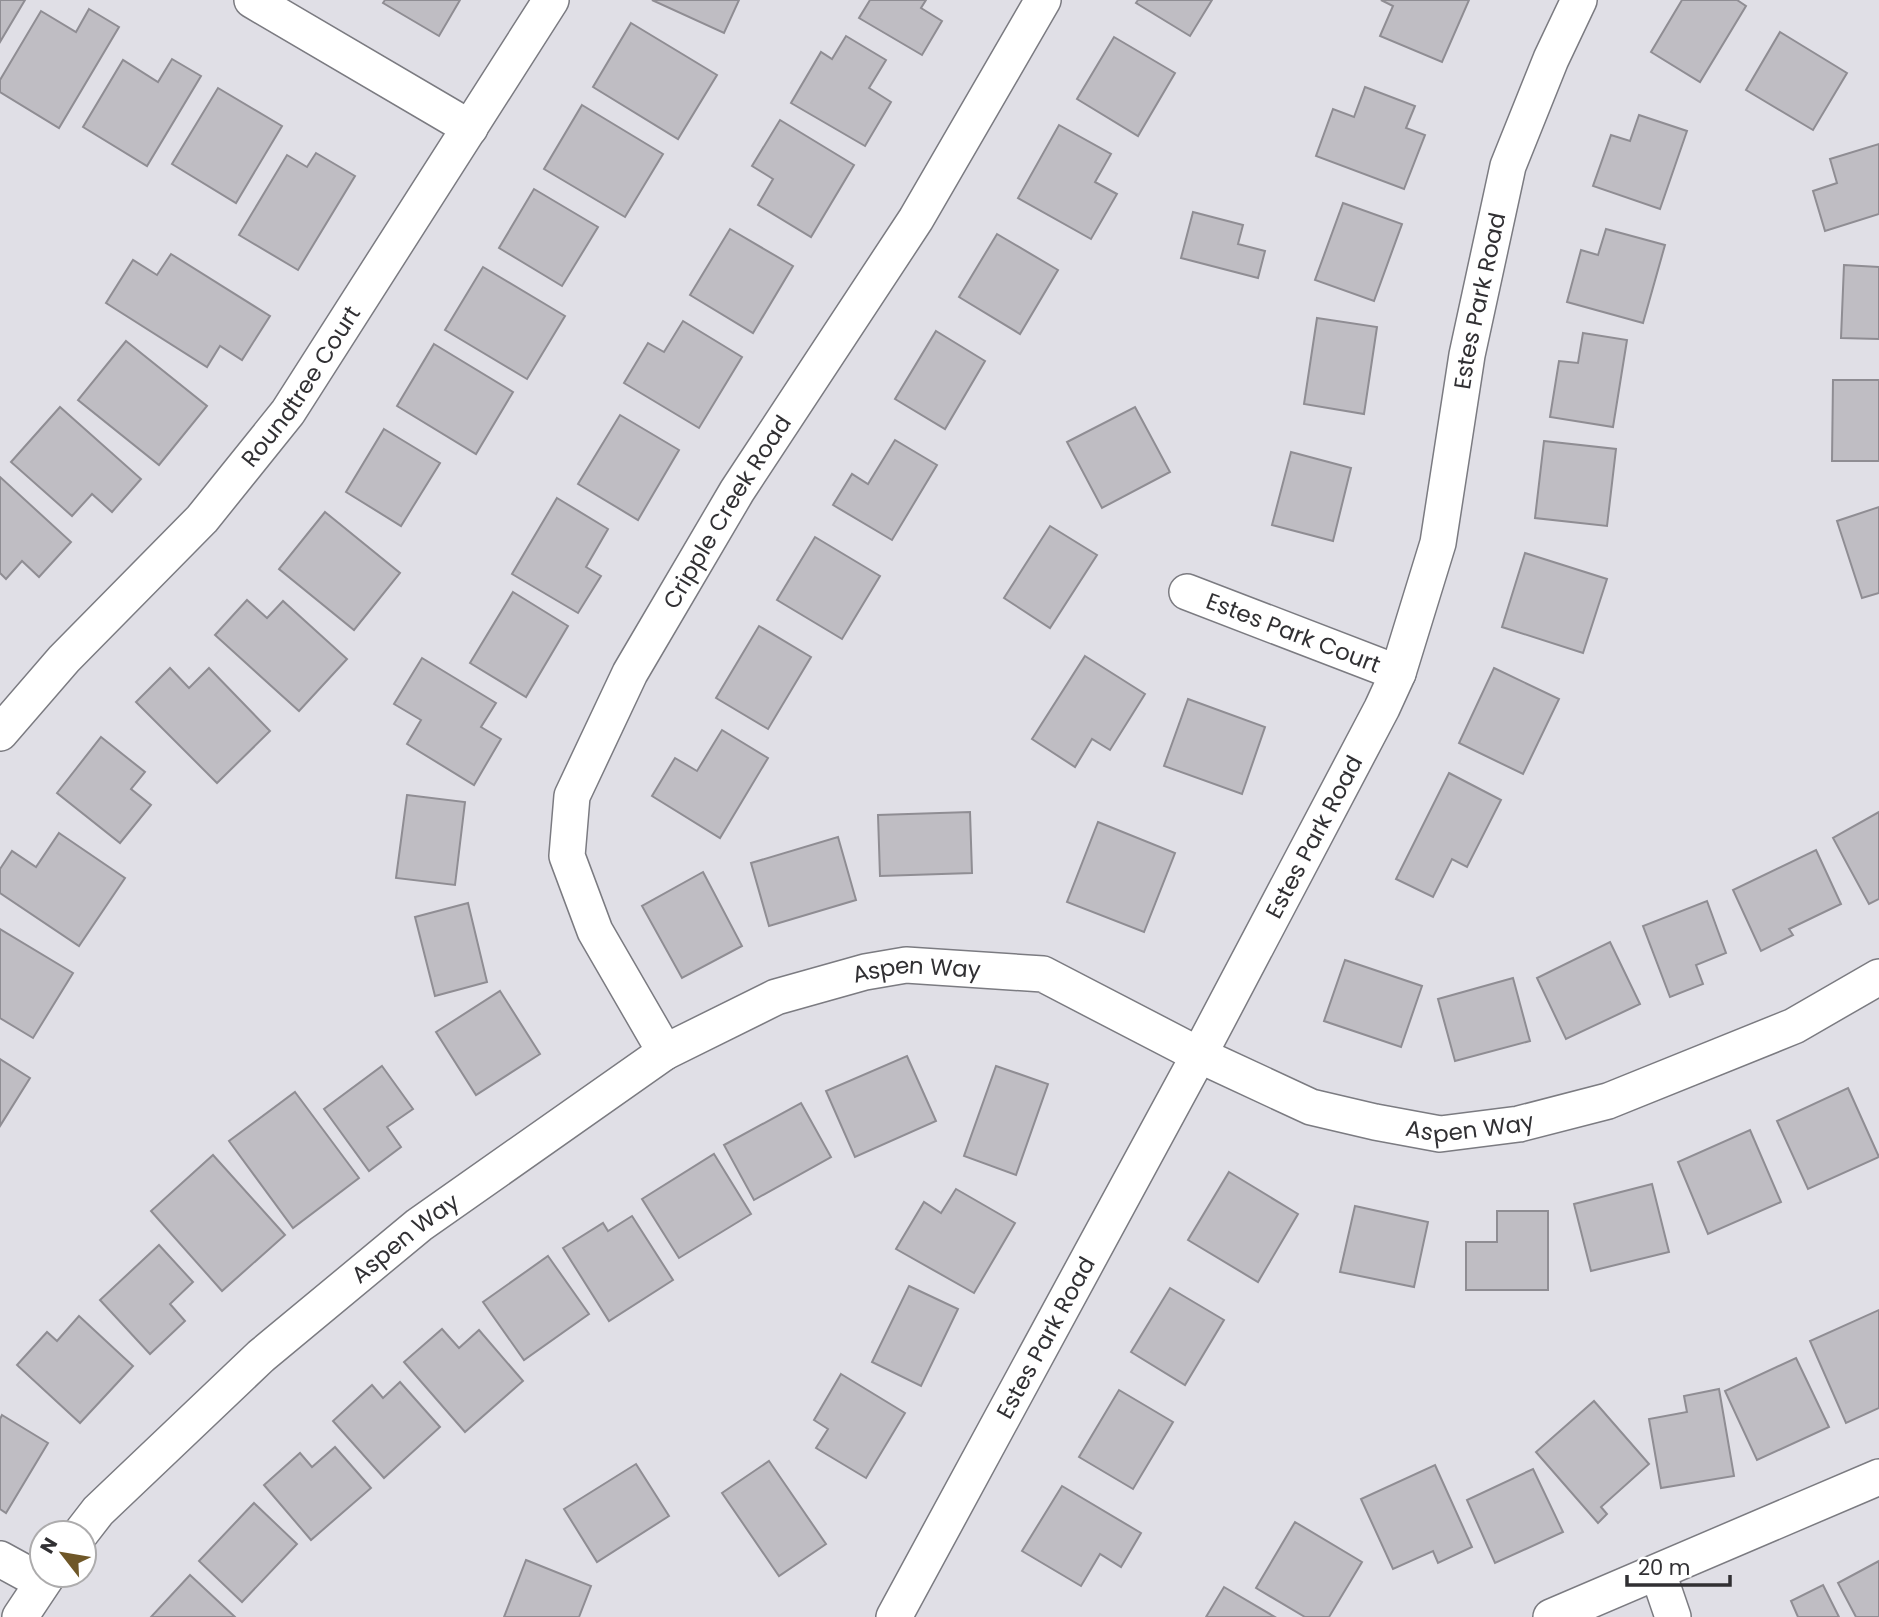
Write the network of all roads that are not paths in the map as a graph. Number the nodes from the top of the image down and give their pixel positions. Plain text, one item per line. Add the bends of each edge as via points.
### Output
1 (252, 0) edge
2 (551, 0) edge
3 (1043, 0) edge
4 (1579, 0) edge
5 (470, 128) junction
6 (1187, 593) dead end
7 (1398, 673) junction
8 (0, 733) edge
9 (1879, 977) edge
10 (665, 1052) junction
11 (1199, 1055) junction
12 (1879, 1477) edge
13 (92, 1519) edge
14 (0, 1559) edge
15 (28, 1571) edge
16 (1658, 1573) junction
17 (38, 1589) edge
18 (20, 1617) edge
19 (894, 1617) edge
20 (1550, 1617) edge
21 (1673, 1617) edge

1 - 5 street
2 - 5 street, Roundtree Court
3 - 10 street, Cripple Creek Road via 916,219 737,491 630,673 572,796 567,856 596,931
4 - 7 street, Estes Park Road via 1508,166 1467,355 1438,543
5 - 8 street, Roundtree Court via 288,412 202,519 64,659
6 - 7 street, Estes Park Court
7 - 11 street, Estes Park Road
9 - 11 street, Aspen Way via 1794,1026 1608,1101 1519,1124 1440,1134 1311,1107
10 - 11 street, Aspen Way via 776,997 905,965 1042,974
10 - 13 street, Aspen Way via 419,1225 261,1356
11 - 19 street, Estes Park Road
12 - 16 street
14 - 15 street
16 - 20 street
16 - 21 street
17 - 18 street

